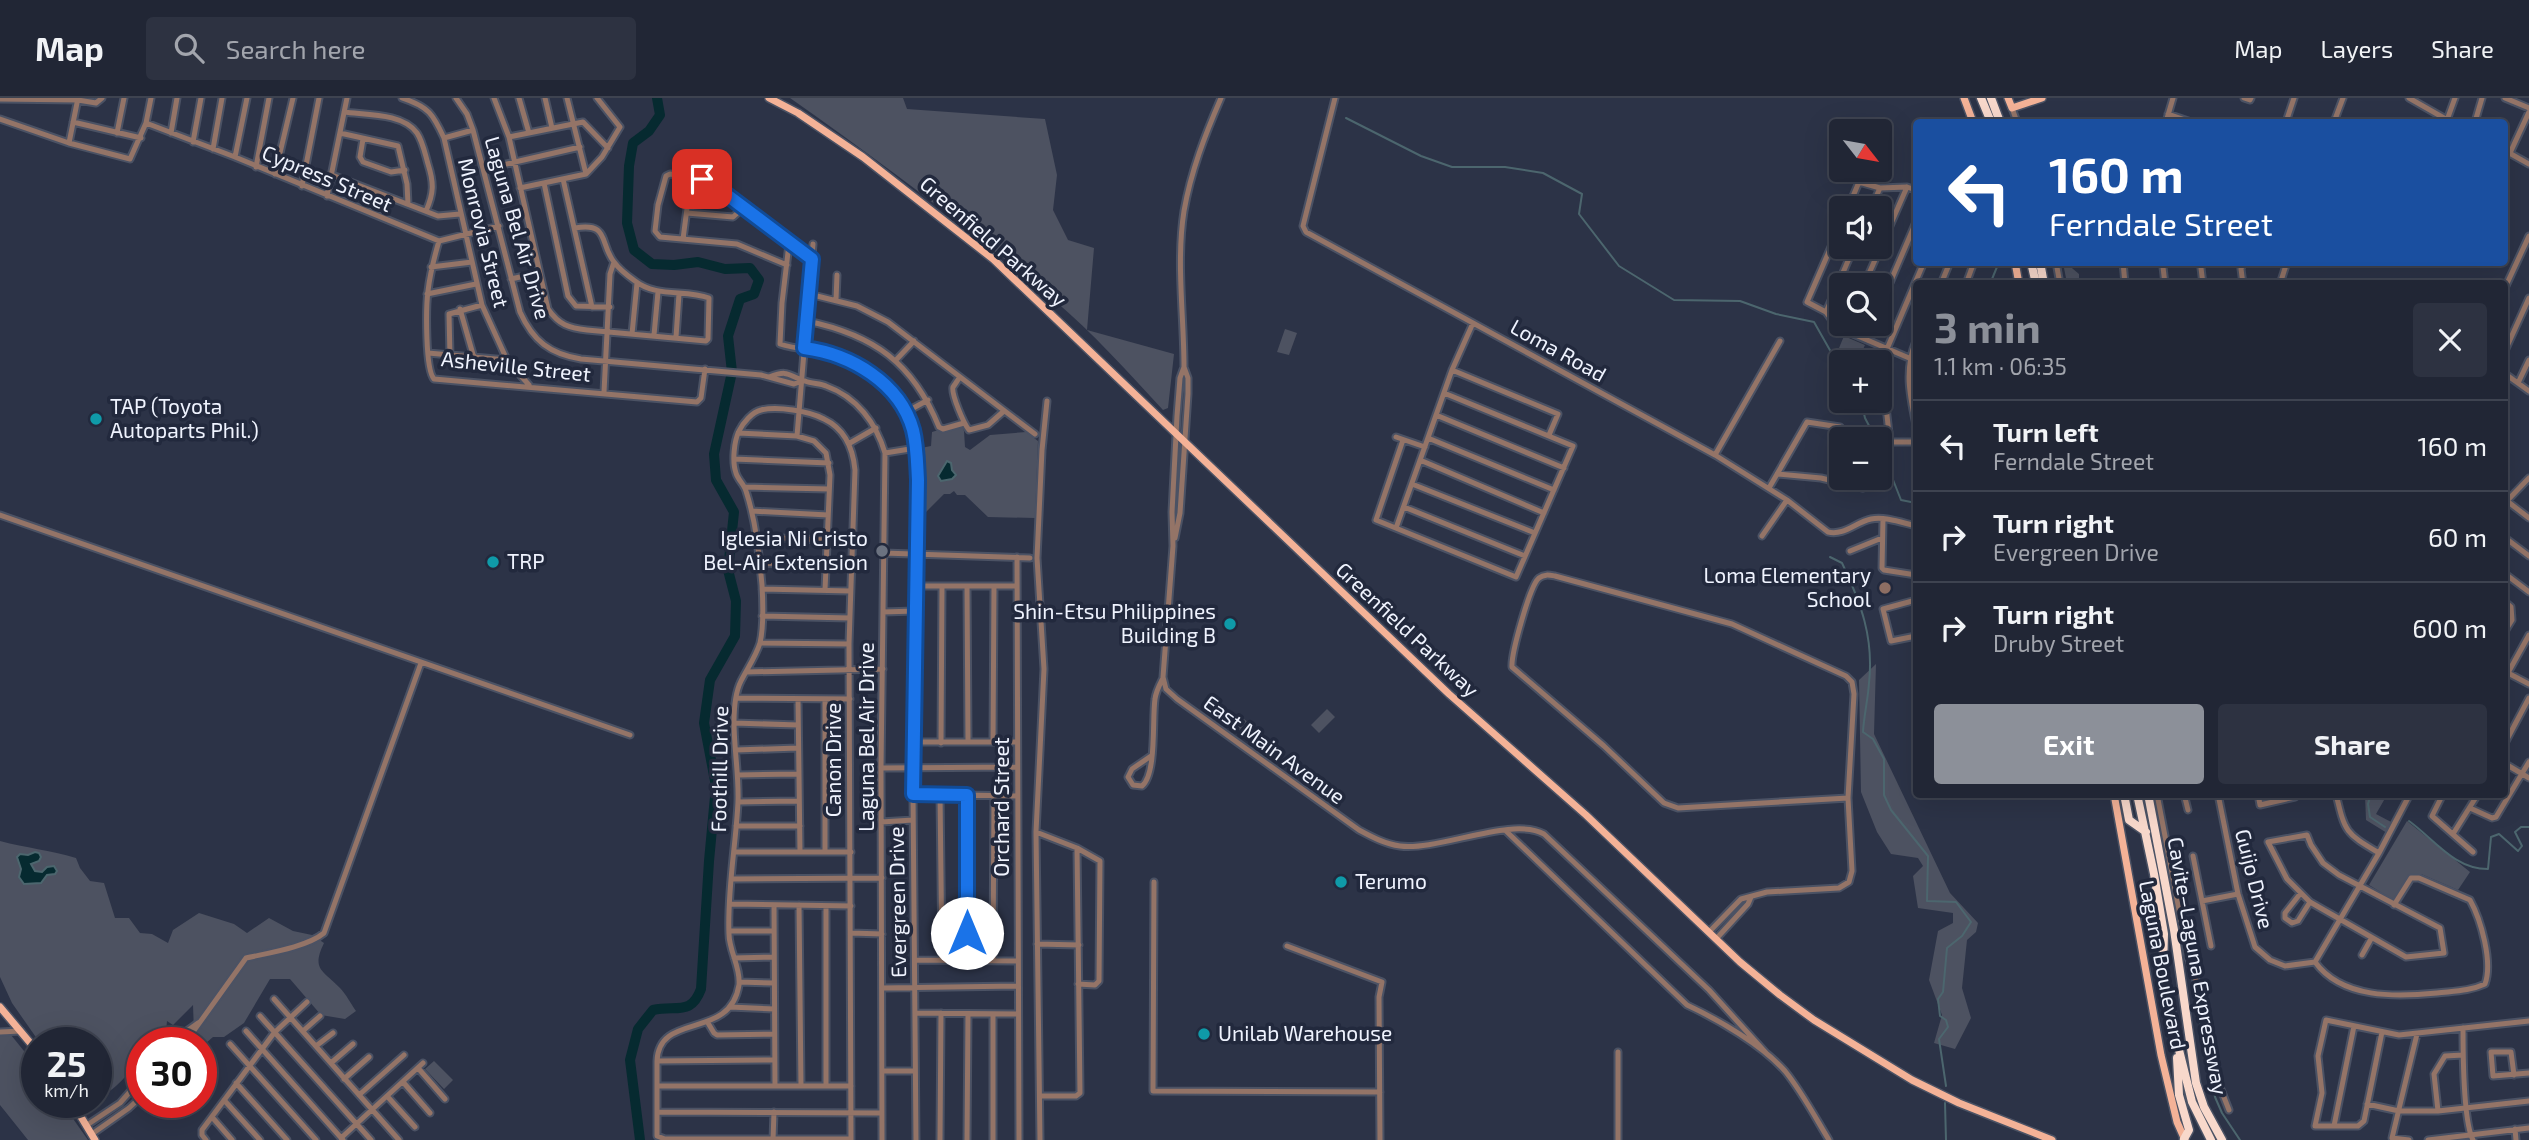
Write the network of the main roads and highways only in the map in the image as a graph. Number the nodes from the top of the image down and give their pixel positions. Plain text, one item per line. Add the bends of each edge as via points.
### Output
1 (769, 98) edge
2 (1964, 98) edge
3 (1981, 98) edge
4 (1991, 98) edge
5 (2008, 98) edge
6 (2042, 98) edge
7 (1972, 119) edge
8 (1990, 119) edge
9 (1999, 119) edge
10 (2115, 798) edge
11 (2125, 798) edge
12 (2138, 798) edge
13 (2149, 798) edge
14 (2146, 832) junction
15 (0, 1007) edge
16 (21, 1030) edge
17 (2175, 1034) junction
18 (82, 1118) edge
19 (94, 1137) edge
20 (2052, 1140) edge
21 (2184, 1140) edge
22 (2211, 1140) edge
23 (2224, 1140) edge

1 - 20 main road, Greenfield Parkway via 863,157 993,259 1449,694 1770,987 1892,1069 1959,1104
2 - 7 main road
3 - 8 highway
4 - 9 highway
5 - 6 main road via 2012,108
10 - 21 main road, Laguna Boulevard via 2161,1055
11 - 14 highway via 2129,820
12 - 14 highway, Cavite–Laguna Expressway
13 - 23 highway, Cavite–Laguna Expressway via 2196,1083
14 - 17 highway, Cavite–Laguna Expressway
15 - 16 main road
17 - 21 highway via 2179,1095 2189,1130
17 - 22 highway, Cavite–Laguna Expressway via 2192,1102
18 - 19 main road

